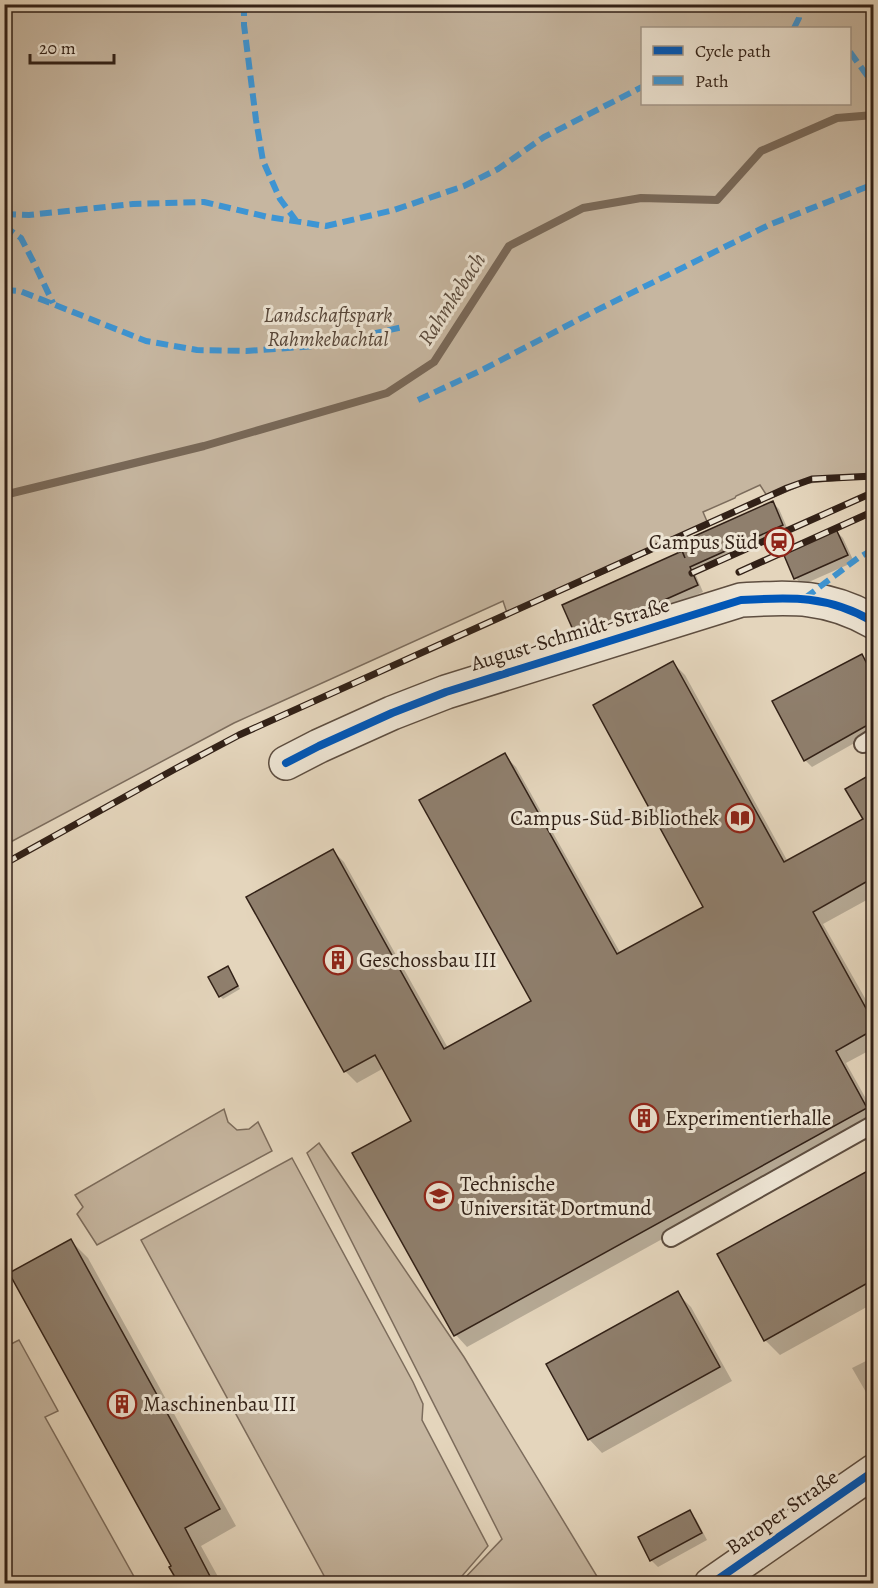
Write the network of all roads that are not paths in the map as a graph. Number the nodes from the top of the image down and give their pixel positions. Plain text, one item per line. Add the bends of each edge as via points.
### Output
1 (873, 622) edge
2 (286, 763) dead end
3 (873, 1124) edge
4 (671, 1238) dead end
5 (873, 1471) edge
6 (711, 1584) edge

1 - 2 street, August-Schmidt-Straße via 849,609 805,598 741,600 446,692
3 - 4 lane
5 - 6 street, Baroper Straße

